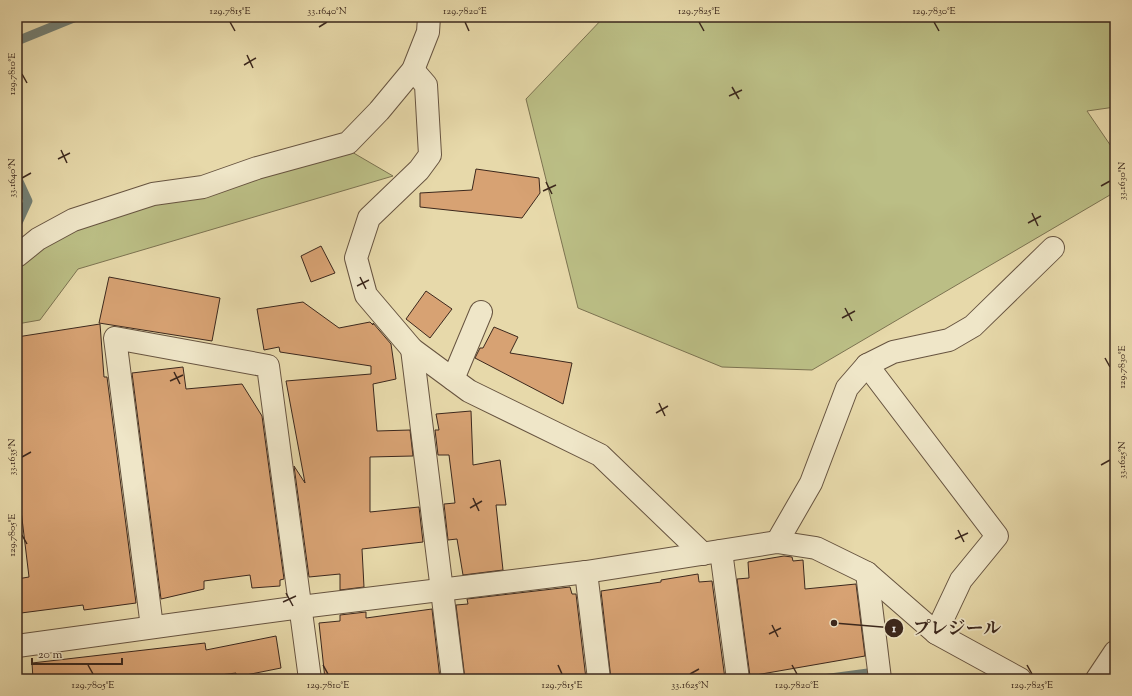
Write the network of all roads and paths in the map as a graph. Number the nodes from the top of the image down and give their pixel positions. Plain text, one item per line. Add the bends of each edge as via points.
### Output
1 (429, 17) edge
2 (413, 70) junction
3 (1053, 248) dead end
4 (17, 256) edge
5 (481, 312) dead end
6 (412, 349) junction
7 (867, 365) junction
8 (453, 379) junction
9 (777, 542) junction
10 (712, 553) junction
11 (586, 572) junction
12 (867, 573) junction
13 (441, 590) junction
14 (301, 607) junction
15 (152, 627) junction
16 (936, 633) junction
17 (17, 646) edge
18 (1115, 652) edge
19 (738, 677) edge
20 (310, 679) edge
21 (453, 679) edge
22 (599, 679) edge
23 (880, 679) edge
24 (1020, 679) edge
25 (1097, 679) edge

1 - 2 street via 428,32
2 - 4 street via 348,143 257,168 203,187 153,194 73,220 38,239
2 - 6 street via 426,85 430,155 419,170 370,218 356,258 366,295
3 - 7 street via 973,326 949,340 893,352
5 - 8 street
6 - 8 street
6 - 13 street
7 - 9 street via 847,388 811,483
7 - 16 street via 997,536 961,580
8 - 10 street via 469,391 600,455
9 - 10 street
9 - 12 street via 816,548
10 - 11 street
10 - 19 street
11 - 13 street
11 - 22 street
12 - 16 street
12 - 23 street
13 - 14 street
13 - 21 street
14 - 15 street
14 - 15 street via 268,366 115,338
14 - 20 street
15 - 17 street
16 - 24 street
18 - 25 street

